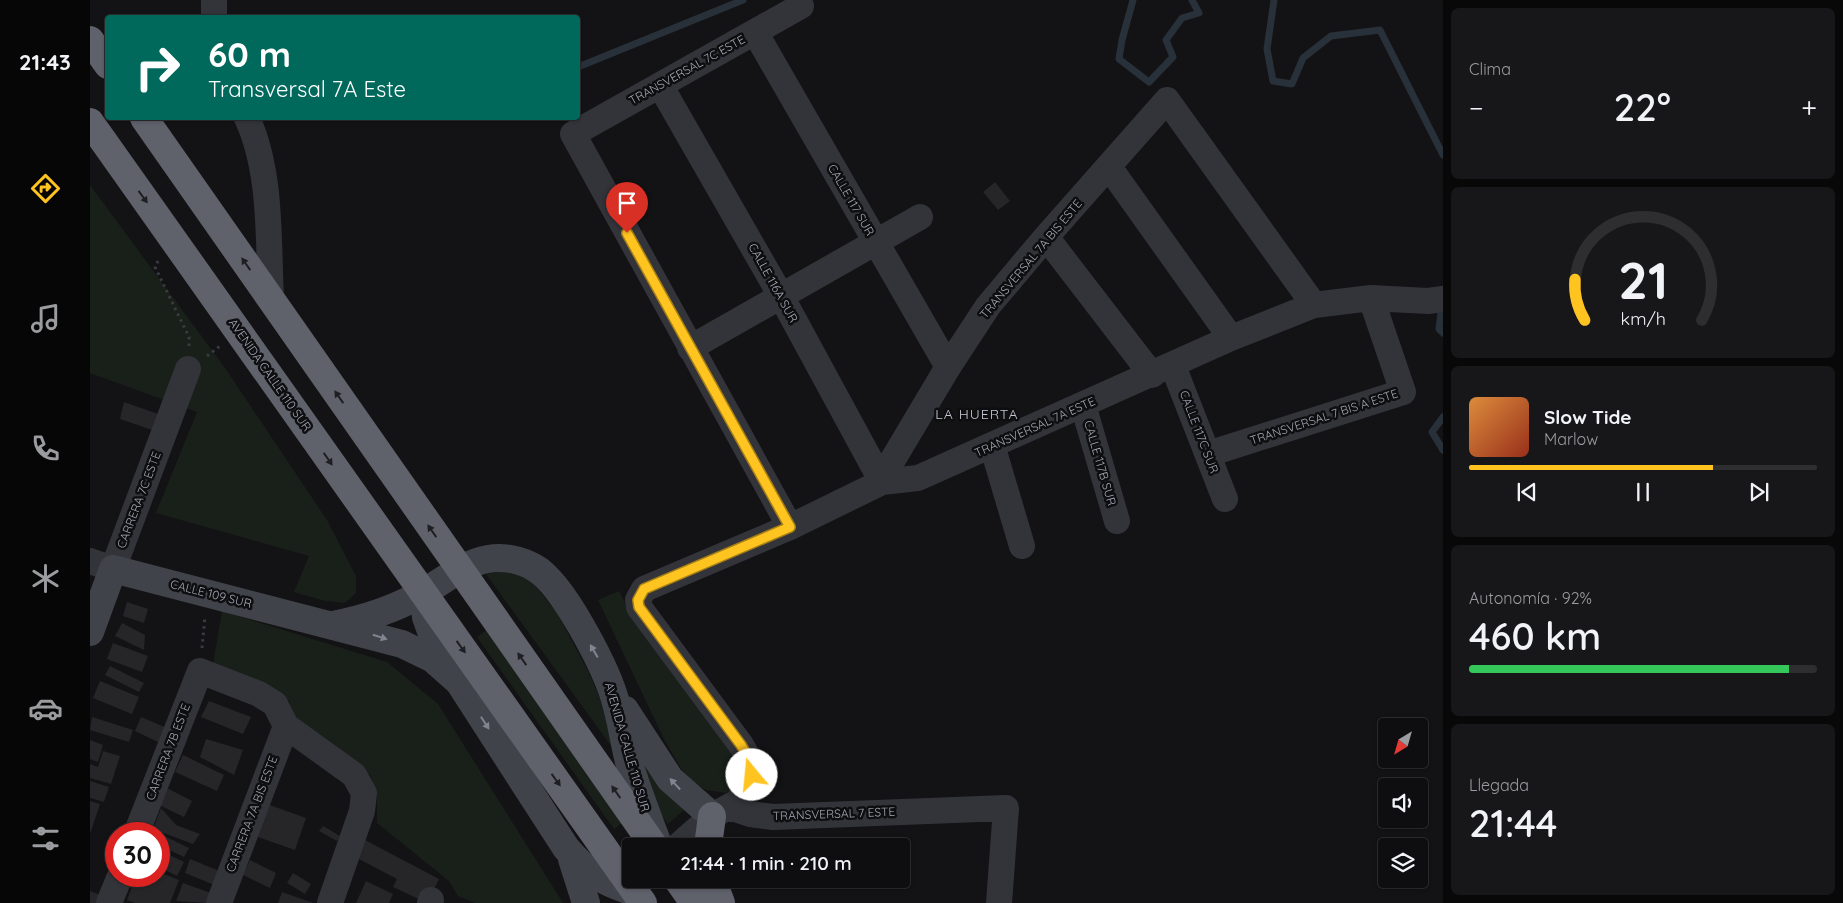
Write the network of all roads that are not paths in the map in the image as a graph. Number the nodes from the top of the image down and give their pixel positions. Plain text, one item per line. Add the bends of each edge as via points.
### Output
1 (214, 0) edge
2 (801, 6) dead end
3 (214, 15) edge
4 (755, 32) junction
5 (90, 40) edge
6 (105, 61) edge
7 (660, 85) junction
8 (248, 120) edge
9 (90, 122) edge
10 (151, 127) edge
11 (1109, 167) junction
12 (920, 217) dead end
13 (1046, 237) junction
14 (876, 242) junction
15 (781, 296) junction
16 (1371, 298) junction
17 (271, 299) junction
18 (1435, 300) edge
19 (1314, 305) junction
20 (1231, 338) junction
21 (690, 348) junction
22 (948, 367) junction
23 (188, 369) road end
24 (1163, 370) junction
25 (1083, 406) junction
26 (992, 445) junction
27 (1208, 454) junction
28 (882, 482) junction
29 (1225, 499) dead end
30 (1117, 521) dead end
31 (790, 527) junction
32 (1022, 546) dead end
33 (102, 565) edge
34 (460, 571) junction
35 (423, 594) junction
36 (333, 625) junction
37 (90, 632) edge
38 (607, 678) junction
39 (459, 682) junction
40 (286, 726) junction
41 (720, 811) junction
42 (141, 822) edge
43 (648, 838) edge
44 (656, 838) edge
45 (688, 838) edge
46 (711, 838) edge
47 (566, 848) junction
48 (116, 887) edge
49 (683, 888) edge
50 (715, 888) edge
51 (639, 894) edge
52 (109, 903) edge
53 (219, 903) edge
54 (330, 903) edge
55 (586, 903) edge
56 (694, 903) edge
57 (721, 903) edge
58 (998, 903) edge

1 - 3 street
2 - 4 street, TRANSVERSAL 7C ESTE
4 - 7 street, TRANSVERSAL 7C ESTE
4 - 14 street, CALLE 117 SUR
5 - 6 highway
7 - 15 street, CALLE 116A SUR
7 - 21 street, TRANSVERSAL 7C ESTE via 573,134
8 - 17 street via 257,140 264,181
9 -> 35 highway, AVENIDA CALLE 110 SUR
17 -> 10 highway, AVENIDA CALLE 110 SUR
11 - 13 street, TRANSVERSAL 7A BIS ESTE
11 - 19 street, TRANSVERSAL 7A BIS ESTE via 1167,100
11 - 20 street
12 - 14 street
13 - 22 street, TRANSVERSAL 7A BIS ESTE via 988,306
13 - 24 street, CALLE 117C SUR
14 - 15 street
14 - 22 street, CALLE 117 SUR
15 - 21 street
15 - 28 street, CALLE 116A SUR
16 - 18 street, TRANSVERSAL 7A ESTE
16 - 19 street, TRANSVERSAL 7A ESTE
16 - 27 street, TRANSVERSAL 7 BIS A ESTE via 1404,392
34 -> 17 highway, AVENIDA CALLE 110 SUR
19 - 20 street, TRANSVERSAL 7A ESTE
20 - 24 street, TRANSVERSAL 7A ESTE
21 - 31 street
22 - 28 street, TRANSVERSAL 7A BIS ESTE
23 - 33 street, CARRERA 7C ESTE
24 - 25 street, TRANSVERSAL 7A ESTE
24 - 27 street, CALLE 117C SUR
25 - 26 street, TRANSVERSAL 7A ESTE
25 - 30 street, CALLE 117B SUR
26 - 28 street, TRANSVERSAL 7A ESTE via 918,478
26 - 32 street
27 - 29 street, CALLE 117C SUR
28 - 31 street, TRANSVERSAL 7A ESTE
31 - 41 street, TRANSVERSAL 7A ESTE via 644,589 639,597 639,607 751,762 748,788 741,798
33 - 36 street, CALLE 109 SUR
33 - 37 street, CARRERA 7C ESTE
34 - 35 street, CALLE 109 SUR
38 -> 34 street, AVENIDA CALLE 110 SUR via 558,590 536,568 518,560 498,558 486,559
43 -> 34 highway, AVENIDA CALLE 110 SUR
35 - 36 street, CALLE 109 SUR via 360,620
35 - 39 street, AVENIDA CALLE 110 SUR via 430,631
35 -> 51 highway, AVENIDA CALLE 110 SUR
36 -> 39 street, CALLE 109 SUR via 420,652 446,668
41 -> 38 street via 670,779
38 - 44 street, AVENIDA CALLE 110 SUR via 635,782
39 -> 47 street, AVENIDA CALLE 110 SUR
40 - 42 street, CARRERA 7B ESTE via 275,704 259,694 200,671
40 - 53 street, CARRERA 7A BIS ESTE
40 - 54 street via 354,775 364,793 362,811
41 - 45 street
41 - 46 highway
41 - 58 street, TRANSVERSAL 7 ESTE via 773,817 1006,808
47 - 51 street, AVENIDA CALLE 110 SUR via 597,878
47 - 55 street via 580,878
48 - 52 street
49 - 56 highway
50 - 57 highway

